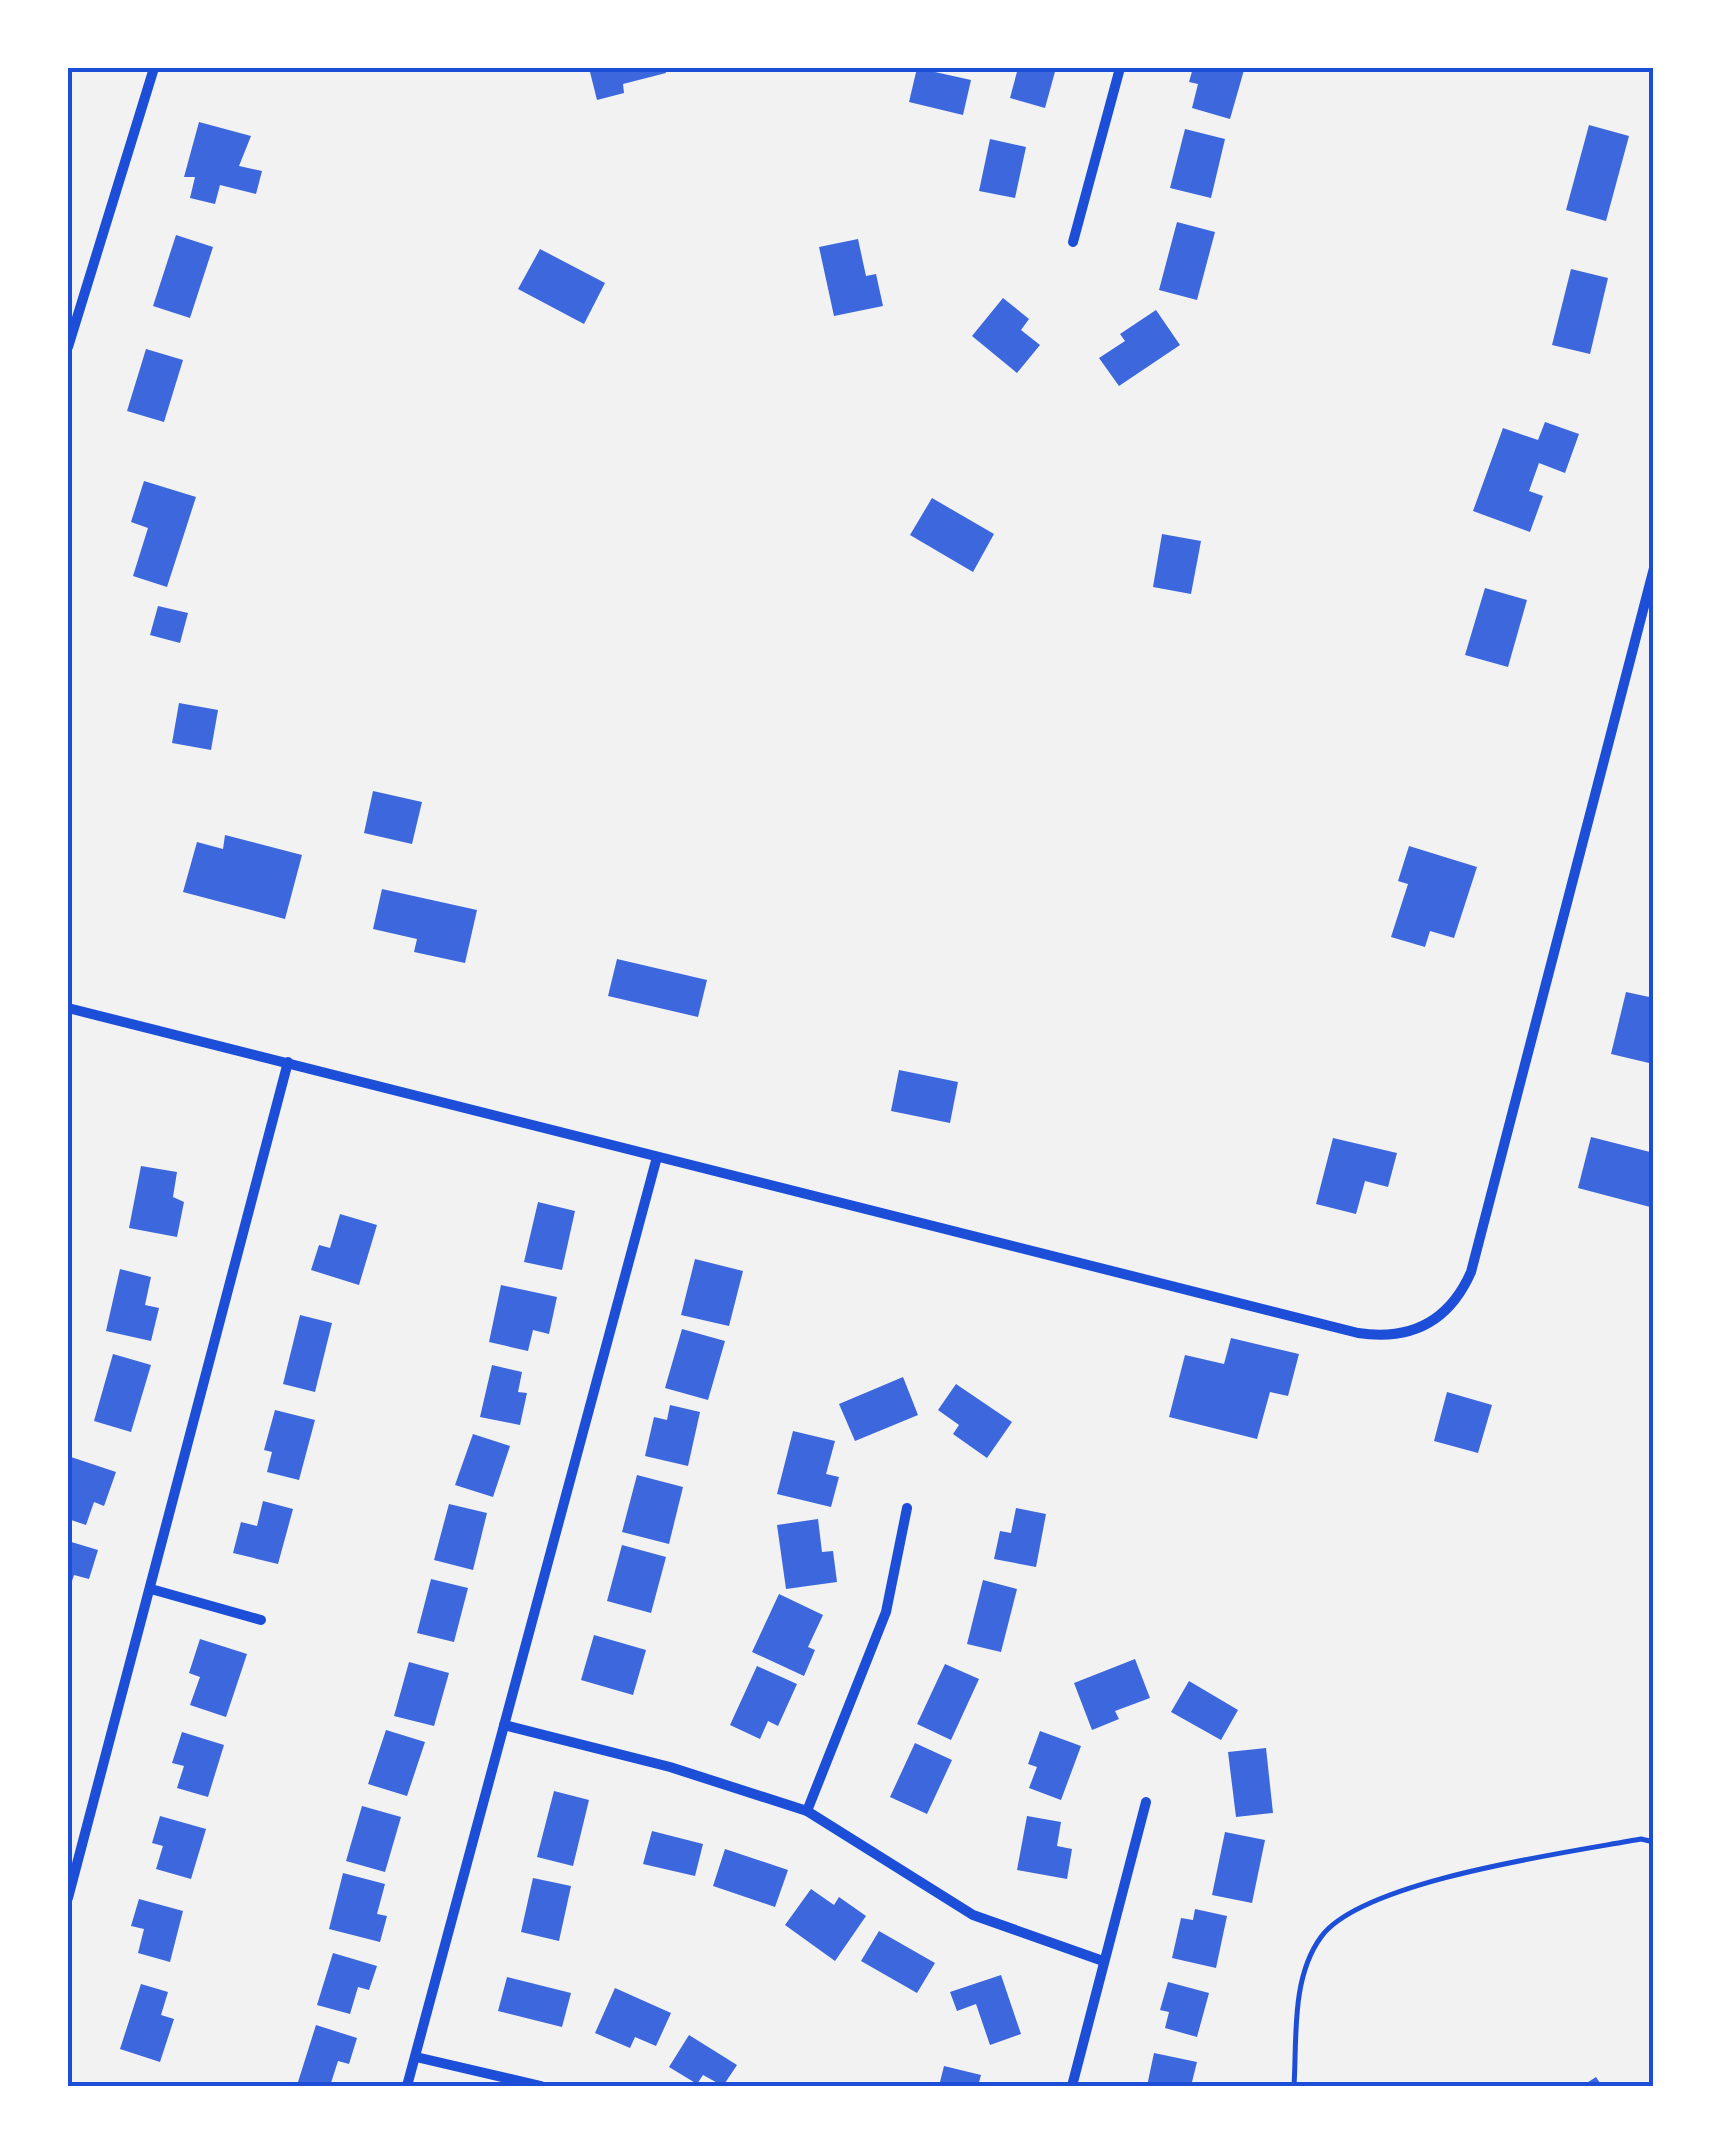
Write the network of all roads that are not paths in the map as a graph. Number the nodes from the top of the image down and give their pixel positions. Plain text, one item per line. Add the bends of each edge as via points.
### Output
1 (154, 68) edge
2 (1120, 68) edge
3 (1073, 242) dead end
4 (68, 347) edge
5 (1654, 568) edge
6 (1648, 608) edge
7 (68, 1008) edge
8 (288, 1062) junction
9 (657, 1157) junction
10 (906, 1508) dead end
11 (151, 1589) junction
12 (261, 1620) dead end
13 (504, 1725) junction
14 (1146, 1802) dead end
15 (807, 1812) junction
16 (68, 1898) edge
17 (1103, 1961) junction
18 (416, 2057) junction
19 (407, 2086) edge
20 (541, 2086) edge
21 (1072, 2086) edge

1 - 4 street
2 - 3 street
5 - 6 street
6 - 9 street via 1471,1272 1434,1322 1397,1336 1358,1333
7 - 8 street
8 - 9 street
8 - 11 street
9 - 13 street
10 - 15 street via 886,1612
11 - 12 street
11 - 16 street
13 - 15 street via 670,1767
13 - 18 street
14 - 17 street
15 - 17 street via 973,1915
17 - 21 street
18 - 19 street
18 - 20 street

